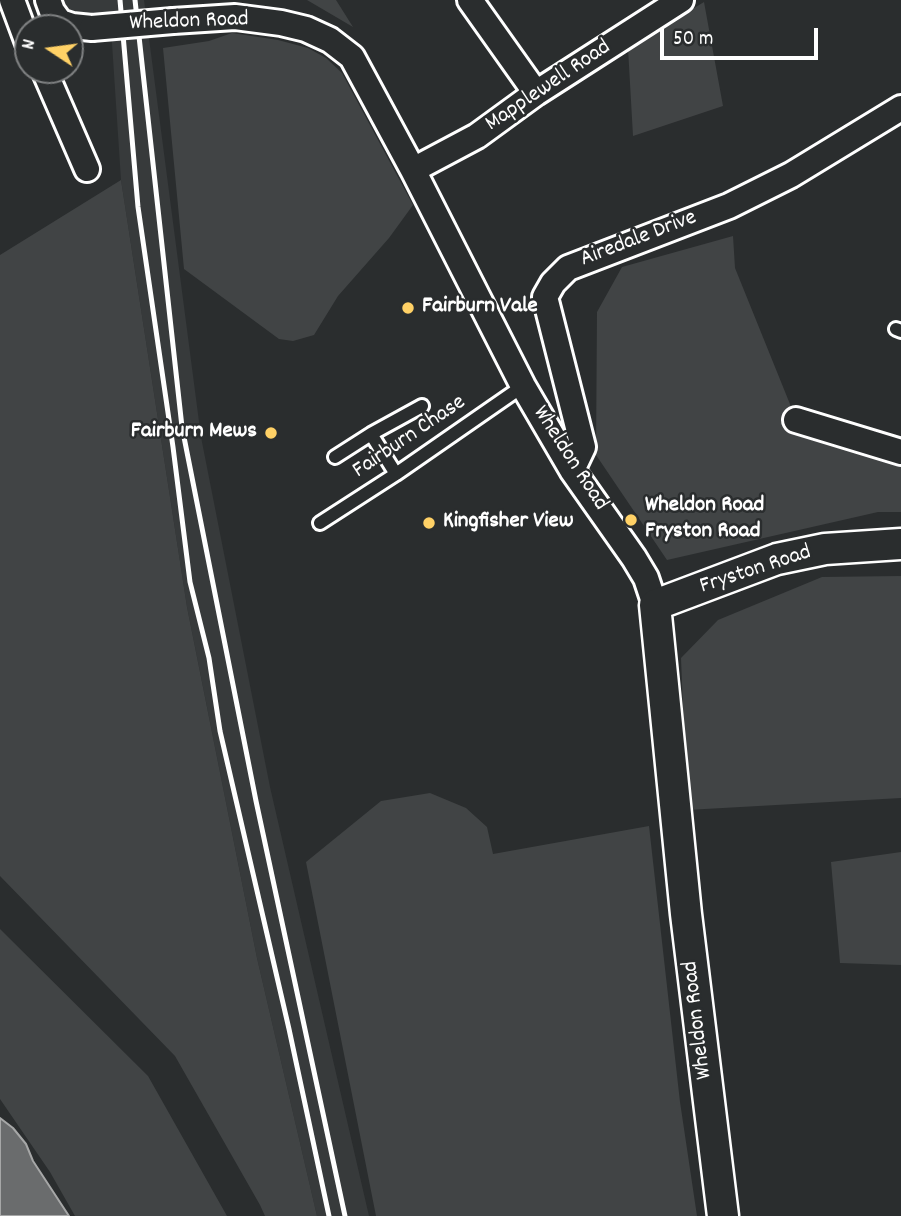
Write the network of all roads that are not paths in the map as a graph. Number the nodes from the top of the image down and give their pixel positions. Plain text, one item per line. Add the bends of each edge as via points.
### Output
1 (48, 0) edge
2 (470, 0) edge
3 (667, 4) edge
4 (50, 84) edge
5 (536, 93) junction
6 (901, 108) edge
7 (88, 169) dead end
8 (413, 170) junction
9 (523, 386) junction
10 (422, 406) dead end
11 (796, 420) dead end
12 (371, 434) junction
13 (901, 452) edge
14 (335, 457) dead end
15 (572, 470) junction
16 (396, 474) junction
17 (320, 523) dead end
18 (901, 544) edge
19 (655, 606) junction
20 (723, 1216) edge

1 - 8 street, Wheldon Road, bridge via 60,22 72,26 235,17 306,29 330,40 352,57
2 - 5 street
3 - 5 street, Mapplewell Road
4 - 7 street
5 - 8 street, Mapplewell Road via 477,136
6 - 15 street, Airedale Drive via 742,200 568,268 553,283 545,297 583,447
8 - 9 street, Wheldon Road
9 - 15 street, Wheldon Road
9 - 16 lane, Fairburn Chase
10 - 12 lane
11 - 13 street
12 - 14 lane
12 - 16 lane
15 - 19 street, Wheldon Road via 634,558
16 - 17 lane, Fairburn Chase
18 - 19 street, Fryston Road via 777,559
19 - 20 street, Wheldon Road

